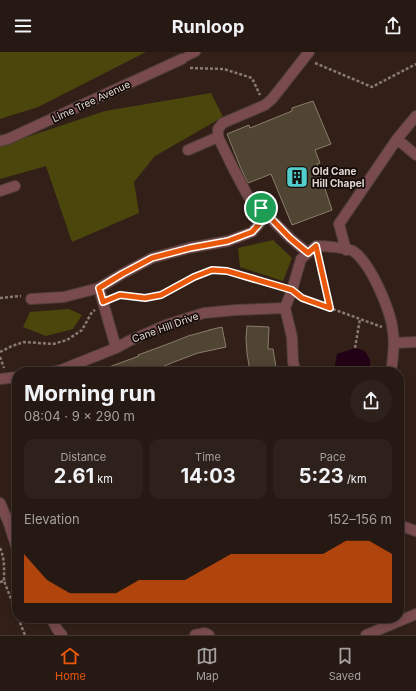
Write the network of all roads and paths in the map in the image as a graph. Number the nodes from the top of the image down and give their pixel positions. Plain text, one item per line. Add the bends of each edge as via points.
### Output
1 (196, 52) edge
2 (307, 55) edge
3 (185, 64) junction
4 (416, 64) edge
5 (265, 105) junction
6 (416, 116) edge
7 (218, 137) junction
8 (397, 139) junction
9 (0, 142) edge
10 (188, 150) dead end
11 (416, 155) edge
12 (15, 186) dead end
13 (0, 191) edge
14 (261, 208) junction
15 (316, 246) junction
16 (346, 250) junction
17 (308, 253) junction
18 (99, 288) junction
19 (292, 290) junction
20 (0, 298) edge
21 (31, 299) joint
22 (103, 302) junction
23 (286, 308) junction
24 (330, 308) junction
25 (360, 319) junction
26 (393, 331) junction
27 (416, 342) edge
28 (394, 343) junction
29 (116, 348) junction
30 (355, 348) dead end
31 (0, 352) edge
32 (69, 367) edge
33 (294, 367) edge
34 (392, 367) edge
35 (12, 378) edge
36 (0, 380) edge
37 (0, 503) edge
38 (12, 519) edge
39 (404, 527) edge
40 (416, 531) edge
41 (0, 548) edge
42 (4, 581) junction
43 (0, 582) edge
44 (12, 601) edge
45 (416, 614) edge
46 (404, 619) edge
47 (20, 623) edge
48 (54, 623) edge
49 (395, 623) edge
50 (25, 635) edge
51 (62, 635) edge
52 (195, 635) edge
53 (209, 635) edge
54 (366, 635) edge

1 - 3 lane
2 - 4 path via 372,87
2 - 5 street
3 - 5 path via 224,69 252,78
3 - 9 street, Lime Tree Avenue
5 - 7 street via 224,124 218,129
6 - 8 street
7 - 10 street
7 - 14 street via 248,196
8 - 11 street
8 - 16 street via 339,224
12 - 13 street
14 - 17 street
14 - 18 street via 261,222 252,232 228,241 152,258
15 - 16 street
15 - 17 street
15 - 24 path
16 - 26 street via 352,251 364,262 382,294
17 - 19 street via 301,259
18 - 21 street via 64,297
18 - 22 street
19 - 22 path via 227,271 212,270 161,295 145,298 120,295
19 - 23 street
19 - 24 path via 302,298
20 - 21 path via 26,296
22 - 29 street
22 - 31 path via 92,312 82,330 67,340 53,344 24,342
23 - 29 street, Cane Hill Drive via 204,313 166,325
23 - 33 street
24 - 25 path
25 - 26 path
25 - 30 path
26 - 28 street
27 - 28 street
28 - 34 street
29 - 32 street, Cane Hill Drive
35 - 36 street
37 - 38 street
39 - 40 street
41 - 42 path via 4,556
42 - 43 path
42 - 44 path
45 - 46 street
47 - 50 path
48 - 51 street
49 - 54 street
52 - 53 street

